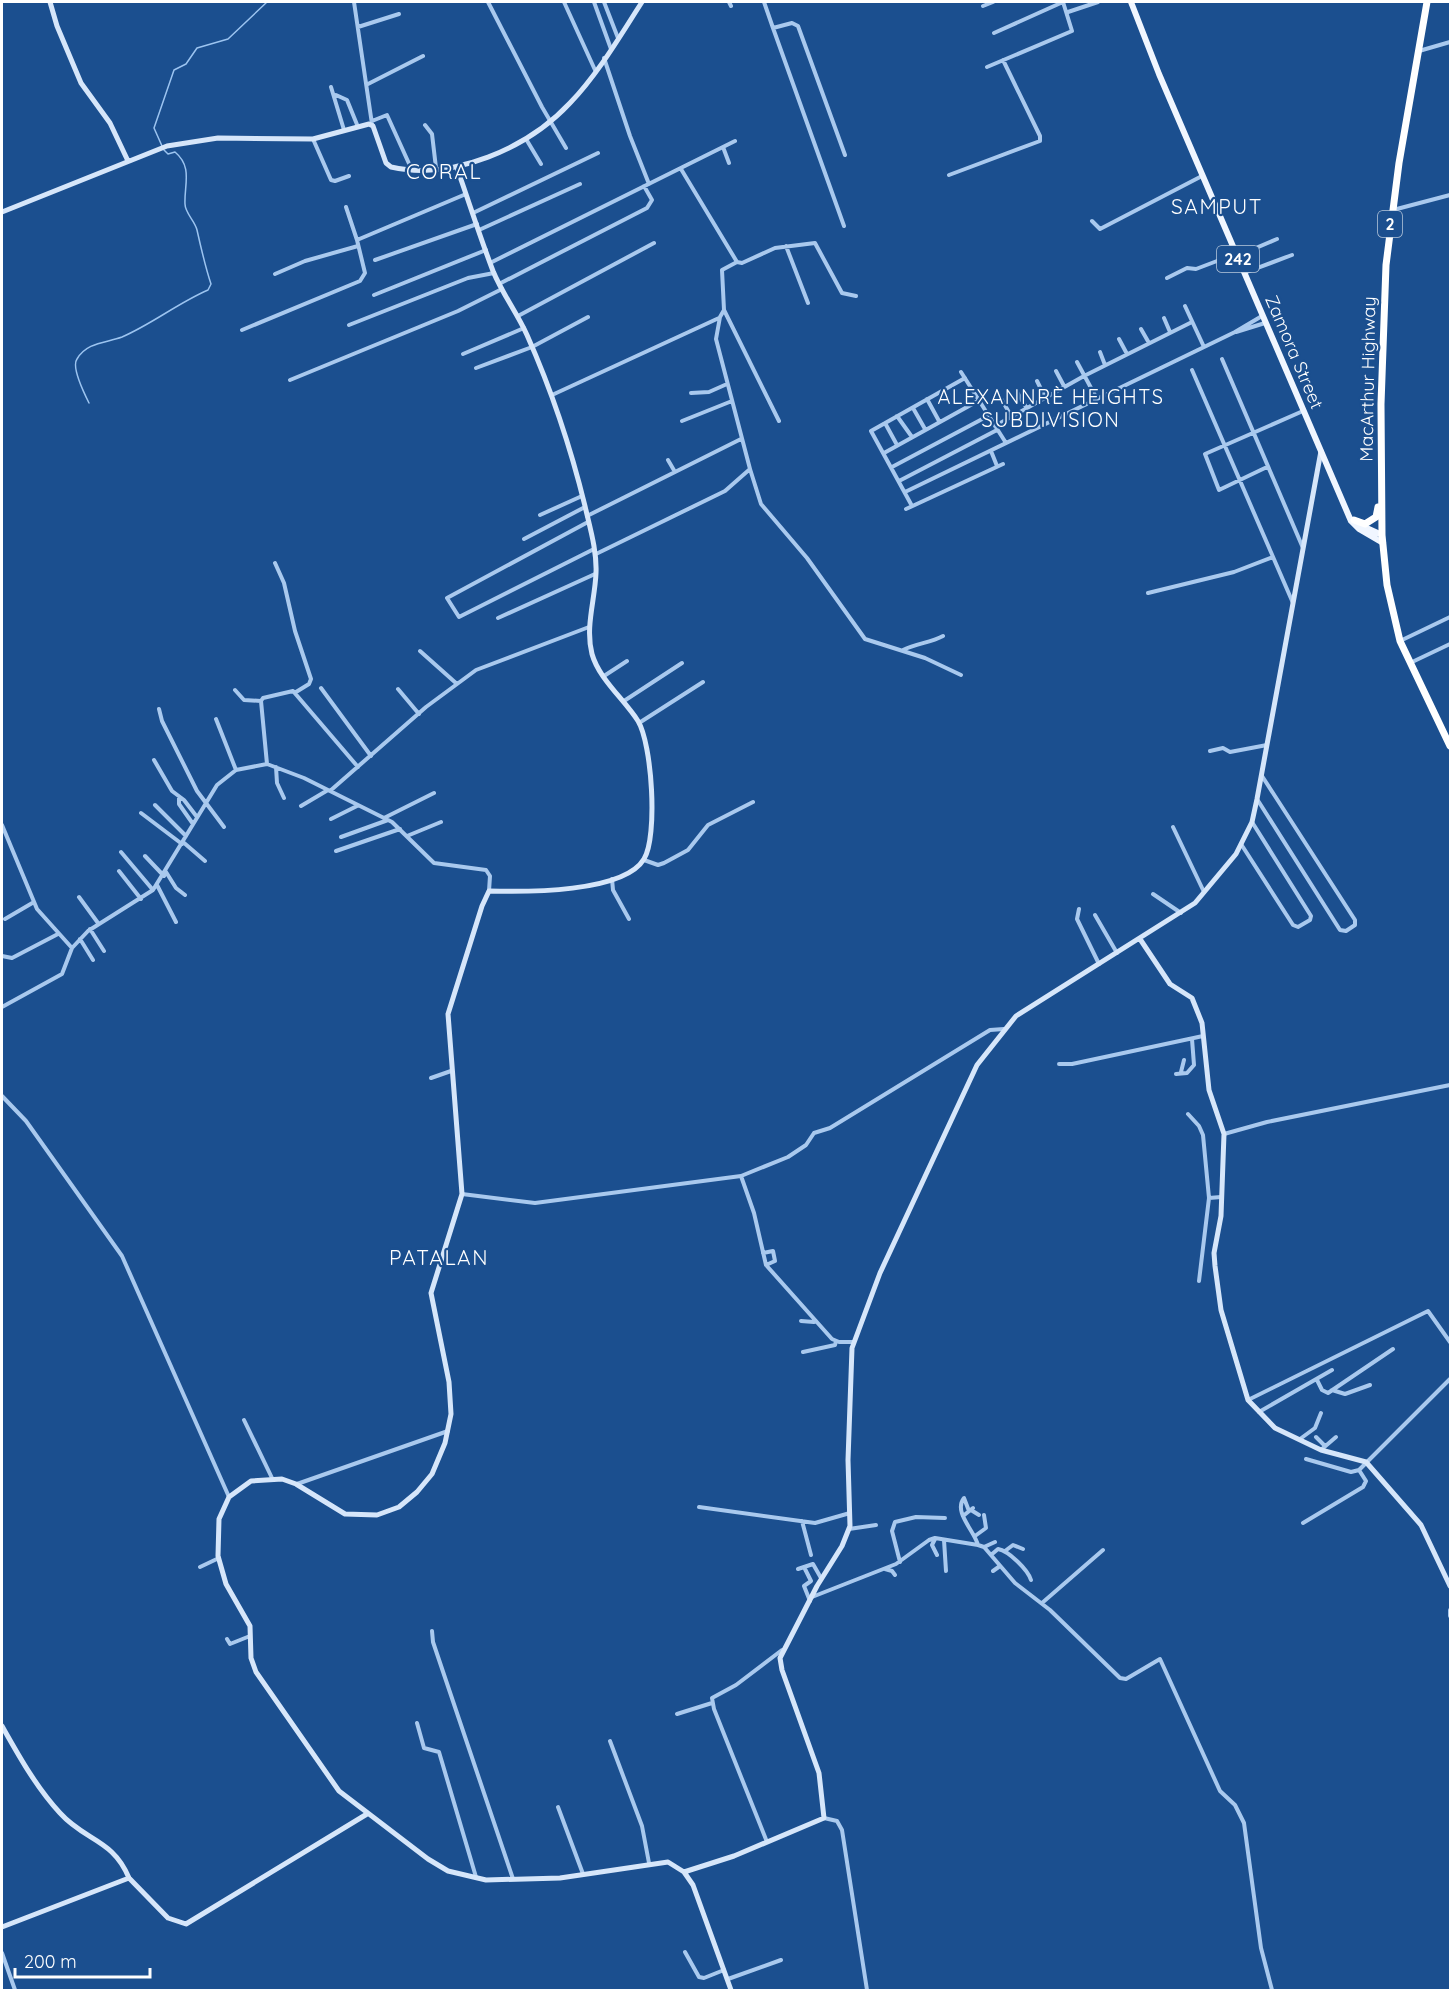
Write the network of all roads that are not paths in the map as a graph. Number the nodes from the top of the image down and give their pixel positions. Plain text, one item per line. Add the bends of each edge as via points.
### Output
1 (50, 2) edge
2 (354, 2) edge
3 (489, 2) edge
4 (564, 2) edge
5 (594, 2) edge
6 (604, 2) edge
7 (642, 2) edge
8 (764, 2) edge
9 (993, 2) edge
10 (1063, 2) edge
11 (1098, 2) edge
12 (1131, 2) edge
13 (1427, 2) edge
14 (983, 6) dead end
15 (1068, 12) junction
16 (399, 14) dead end
17 (358, 27) junction
18 (773, 28) junction
19 (994, 33) dead end
20 (618, 38) junction
21 (1450, 42) edge
22 (611, 49) junction
23 (1419, 51) junction
24 (423, 56) dead end
25 (604, 57) junction
26 (1003, 60) junction
27 (987, 67) dead end
28 (595, 70) junction
29 (368, 84) junction
30 (331, 87) dead end
31 (336, 95) junction
32 (551, 122) junction
33 (372, 123) junction
34 (425, 125) dead end
35 (358, 127) junction
36 (344, 131) junction
37 (313, 139) junction
38 (526, 139) junction
39 (735, 141) dead end
40 (723, 147) junction
41 (566, 148) dead end
42 (598, 153) dead end
43 (845, 155) dead end
44 (128, 161) junction
45 (729, 163) dead end
46 (541, 164) dead end
47 (411, 168) junction
48 (436, 168) junction
49 (457, 168) junction
50 (681, 169) junction
51 (949, 175) dead end
52 (349, 176) dead end
53 (1202, 176) junction
54 (580, 183) dead end
55 (647, 185) junction
56 (466, 194) junction
57 (1450, 195) edge
58 (346, 207) dead end
59 (1392, 210) junction
60 (2, 212) edge
61 (473, 213) junction
62 (1092, 221) dead end
63 (477, 224) junction
64 (844, 226) dead end
65 (479, 230) junction
66 (1277, 239) dead end
67 (357, 240) junction
68 (654, 243) dead end
69 (358, 246) junction
70 (786, 246) junction
71 (486, 250) junction
72 (1292, 255) dead end
73 (1237, 257) junction
74 (375, 260) dead end
75 (737, 262) junction
76 (490, 263) junction
77 (494, 273) junction
78 (1244, 273) junction
79 (275, 274) dead end
80 (1167, 278) dead end
81 (501, 286) junction
82 (374, 295) dead end
83 (856, 296) dead end
84 (808, 303) dead end
85 (1185, 306) dead end
86 (724, 310) junction
87 (518, 316) junction
88 (1262, 316) junction
89 (588, 317) dead end
90 (720, 317) junction
91 (1164, 318) dead end
92 (1254, 320) junction
93 (1192, 322) junction
94 (1265, 323) junction
95 (349, 325) dead end
96 (1256, 326) junction
97 (524, 328) junction
98 (1141, 329) dead end
99 (242, 330) dead end
100 (1170, 332) junction
101 (1235, 332) junction
102 (1119, 339) dead end
103 (1149, 343) junction
104 (532, 347) junction
105 (1204, 347) junction
106 (1100, 352) dead end
107 (463, 354) dead end
108 (1127, 354) junction
109 (1222, 359) dead end
110 (1077, 362) dead end
111 (1105, 365) junction
112 (476, 368) dead end
113 (1192, 370) dead end
114 (1056, 371) dead end
115 (961, 372) dead end
116 (1084, 376) junction
117 (964, 378) junction
118 (290, 380) dead end
119 (1037, 381) dead end
120 (727, 384) junction
121 (1064, 387) junction
122 (1017, 392) dead end
123 (691, 393) dead end
124 (550, 396) junction
125 (1045, 397) junction
126 (927, 399) junction
127 (1097, 399) junction
128 (978, 400) junction
129 (1002, 400) dead end
130 (732, 401) junction
131 (1026, 407) junction
132 (913, 408) junction
133 (1303, 411) junction
134 (897, 416) junction
135 (988, 416) junction
136 (1011, 416) junction
137 (682, 421) dead end
138 (779, 421) dead end
139 (939, 421) junction
140 (885, 423) junction
141 (996, 428) junction
142 (925, 429) junction
143 (1253, 433) junction
144 (912, 437) junction
145 (741, 439) junction
146 (1006, 443) junction
147 (897, 445) junction
148 (1225, 445) junction
149 (991, 451) junction
150 (1321, 452) junction
151 (884, 453) junction
152 (668, 460) dead end
153 (1003, 464) dead end
154 (892, 466) junction
155 (997, 466) junction
156 (1267, 467) junction
157 (750, 469) junction
158 (675, 472) junction
159 (899, 481) junction
160 (1240, 481) junction
161 (905, 492) junction
162 (1381, 493) junction
163 (582, 496) junction
164 (912, 506) junction
165 (585, 507) junction
166 (906, 510) dead end
167 (540, 515) dead end
168 (587, 519) junction
169 (1352, 519) junction
170 (1382, 535) junction
171 (524, 539) dead end
172 (1383, 543) junction
173 (1303, 548) junction
174 (595, 551) junction
175 (1273, 557) junction
176 (275, 563) dead end
177 (596, 574) junction
178 (1148, 593) dead end
179 (1293, 603) junction
180 (1450, 617) edge
181 (498, 618) dead end
182 (589, 627) junction
183 (943, 636) dead end
184 (1400, 641) junction
185 (1450, 644) edge
186 (420, 651) dead end
187 (903, 651) junction
188 (627, 661) dead end
189 (682, 663) dead end
190 (1409, 663) junction
191 (961, 675) dead end
192 (604, 676) junction
193 (703, 682) dead end
194 (457, 684) junction
195 (321, 688) dead end
196 (398, 689) dead end
197 (234, 690) dead end
198 (296, 692) junction
199 (261, 701) junction
200 (624, 701) junction
201 (159, 709) dead end
202 (419, 714) junction
203 (216, 719) dead end
204 (639, 723) junction
205 (1267, 745) junction
206 (1450, 746) edge
207 (1210, 751) dead end
208 (371, 756) junction
209 (154, 760) dead end
210 (267, 764) junction
211 (276, 767) junction
212 (358, 767) junction
213 (236, 770) junction
214 (1262, 775) junction
215 (328, 790) junction
216 (434, 793) dead end
217 (179, 798) junction
218 (284, 798) dead end
219 (1257, 799) junction
220 (206, 801) junction
221 (753, 802) dead end
222 (357, 805) junction
223 (154, 806) dead end
224 (302, 806) dead end
225 (141, 813) dead end
226 (197, 818) junction
227 (331, 819) dead end
228 (385, 819) junction
229 (441, 822) dead end
230 (1252, 822) junction
231 (194, 824) junction
232 (2, 825) edge
233 (224, 827) dead end
234 (1173, 827) dead end
235 (401, 829) junction
236 (186, 836) junction
237 (407, 836) junction
238 (341, 837) dead end
239 (183, 843) junction
240 (1241, 844) junction
241 (336, 851) dead end
242 (120, 852) dead end
243 (145, 856) dead end
244 (644, 860) junction
245 (205, 861) dead end
246 (119, 871) dead end
247 (165, 874) junction
248 (612, 879) junction
249 (157, 885) junction
250 (153, 890) junction
251 (489, 891) junction
252 (1204, 892) junction
253 (1153, 894) dead end
254 (185, 895) dead end
255 (79, 897) dead end
256 (141, 899) junction
257 (33, 902) junction
258 (1079, 909) dead end
259 (1182, 913) junction
260 (1095, 915) dead end
261 (6, 919) dead end
262 (629, 919) dead end
263 (176, 922) dead end
264 (98, 924) junction
265 (90, 930) junction
266 (58, 934) junction
267 (80, 939) junction
268 (1140, 939) junction
269 (72, 948) junction
270 (104, 951) dead end
271 (1117, 953) junction
272 (2, 956) edge
273 (93, 960) dead end
274 (1099, 964) junction
275 (2, 1007) edge
276 (1004, 1029) junction
277 (1204, 1036) junction
278 (1192, 1039) junction
279 (1184, 1060) dead end
280 (1059, 1064) dead end
281 (451, 1071) junction
282 (1181, 1072) junction
283 (1176, 1074) dead end
284 (431, 1078) dead end
285 (1450, 1085) edge
286 (2, 1096) edge
287 (1188, 1114) dead end
288 (1224, 1134) junction
289 (741, 1176) junction
290 (462, 1194) junction
291 (1220, 1197) junction
292 (1209, 1198) junction
293 (763, 1253) junction
294 (766, 1265) junction
295 (1199, 1281) dead end
296 (801, 1321) dead end
297 (815, 1322) junction
298 (837, 1341) junction
299 (855, 1341) junction
300 (1450, 1342) edge
301 (1393, 1349) dead end
302 (803, 1353) dead end
303 (1332, 1370) dead end
304 (1450, 1379) edge
305 (1317, 1380) junction
306 (1370, 1385) dead end
307 (1332, 1390) junction
308 (1248, 1400) junction
309 (1258, 1412) junction
310 (1321, 1413) dead end
311 (244, 1420) dead end
312 (449, 1431) junction
313 (1316, 1437) dead end
314 (1336, 1437) dead end
315 (1300, 1440) junction
316 (1323, 1448) junction
317 (1306, 1459) dead end
318 (1366, 1461) junction
319 (1359, 1470) junction
320 (273, 1478) junction
321 (296, 1484) junction
322 (229, 1497) junction
323 (699, 1507) dead end
324 (971, 1510) junction
325 (850, 1513) junction
326 (979, 1515) dead end
327 (984, 1515) dead end
328 (963, 1516) junction
329 (945, 1518) dead end
330 (802, 1521) junction
331 (1303, 1522) dead end
332 (876, 1525) dead end
333 (848, 1529) junction
334 (975, 1536) junction
335 (935, 1538) junction
336 (944, 1540) junction
337 (995, 1542) dead end
338 (978, 1545) junction
339 (984, 1547) junction
340 (1023, 1549) dead end
341 (1102, 1550) dead end
342 (1005, 1551) junction
343 (991, 1554) junction
344 (803, 1555) dead end
345 (937, 1555) dead end
346 (219, 1558) junction
347 (900, 1562) junction
348 (1000, 1566) junction
349 (804, 1567) junction
350 (200, 1568) dead end
351 (798, 1569) dead end
352 (884, 1569) junction
353 (946, 1571) dead end
354 (993, 1571) dead end
355 (895, 1575) dead end
356 (821, 1578) junction
357 (1031, 1580) dead end
358 (1450, 1586) edge
359 (811, 1599) junction
360 (1042, 1603) junction
361 (1450, 1610) edge
362 (1450, 1616) edge
363 (432, 1631) dead end
364 (251, 1636) junction
365 (227, 1639) dead end
366 (782, 1650) junction
367 (712, 1703) junction
368 (677, 1714) dead end
369 (417, 1723) dead end
370 (2, 1725) edge
371 (610, 1741) dead end
372 (558, 1807) dead end
373 (367, 1814) junction
374 (824, 1818) junction
375 (767, 1843) junction
376 (649, 1863) junction
377 (684, 1872) junction
378 (583, 1875) junction
379 (129, 1878) junction
380 (477, 1879) junction
381 (513, 1879) junction
382 (2, 1927) edge
383 (685, 1952) dead end
384 (2, 1953) edge
385 (781, 1960) dead end
386 (724, 1969) junction
387 (728, 1979) junction
388 (15, 1990) edge
389 (731, 1990) edge
390 (867, 1990) edge
391 (1272, 1990) edge

1 - 44 street via 81,82 113,128
2 - 17 street
3 - 32 street
4 - 28 street
5 - 22 street
6 - 20 street
7 - 20 street
8 - 18 street
9 - 14 street
10 - 15 street
10 - 19 street
11 - 15 street
12 - 53 main road, Zamora Street / 242
13 - 23 highway, MacArthur Highway / 2
15 - 26 street via 1072,31
16 - 17 street
17 - 29 street
18 - 43 street via 792,23 798,26
18 - 64 street
20 - 22 street
21 - 23 street
22 - 25 street
23 - 59 highway, MacArthur Highway / 2
24 - 29 street
25 - 28 street
25 - 55 street
26 - 27 street
26 - 51 street via 1040,141
28 - 32 street via 572,102
29 - 33 street
30 - 31 street
31 - 35 street via 347,100
31 - 36 street
32 - 38 street
32 - 41 street
33 - 35 street
33 - 47 street via 386,163
33 - 47 street via 387,116
34 - 48 street via 432,134
35 - 36 street
36 - 37 street
37 - 44 street via 194,140
37 - 52 street via 332,180
38 - 46 street
38 - 49 street
39 - 40 street
40 - 45 street
40 - 50 street
42 - 61 street
44 - 60 street
47 - 48 street
48 - 49 street
49 - 56 street
50 - 55 street
50 - 75 street
53 - 62 street via 1100,229
53 - 73 main road, Zamora Street / 242
54 - 65 street
55 - 76 street
55 - 81 street via 651,200 647,208
56 - 61 street
56 - 67 street
57 - 59 street
58 - 67 street
59 - 162 highway, MacArthur Highway / 2 via 1384,293
61 - 63 street
63 - 65 street
63 - 74 street
65 - 71 street
66 - 73 street
67 - 69 street
68 - 87 street
69 - 79 street
69 - 99 street via 363,279
70 - 75 street
70 - 83 street via 815,243 842,293
70 - 84 street
71 - 76 street
71 - 82 street
72 - 78 street
73 - 78 main road, Zamora Street / 242
73 - 80 street via 1187,268
75 - 86 street via 722,270
76 - 77 street
77 - 81 street
77 - 95 street via 468,278
78 - 88 main road, Zamora Street / 242
81 - 87 street
81 - 118 street via 458,311
85 - 93 street
86 - 90 street
86 - 138 street
87 - 97 street
88 - 92 street
88 - 94 main road, Zamora Street / 242
89 - 104 street
90 - 120 street via 716,335
90 - 124 street
91 - 100 street
92 - 96 street
92 - 101 street
93 - 100 street
93 - 105 street
94 - 96 street
94 - 133 main road, Zamora Street / 242
96 - 101 street
97 - 104 street
97 - 107 street
98 - 103 street
100 - 103 street
101 - 105 street
102 - 108 street
103 - 108 street
104 - 112 street
104 - 124 street
105 - 127 street
106 - 111 street
108 - 111 street
109 - 143 street
110 - 116 street
111 - 116 street
113 - 148 street
114 - 121 street
115 - 117 street
116 - 121 street
116 - 127 street
117 - 126 street
117 - 128 street
119 - 125 street
120 - 123 street via 709,392
120 - 130 street
121 - 125 street
122 - 131 street
124 - 163 street
125 - 131 street
126 - 132 street
126 - 139 street
127 - 146 street
128 - 135 street
128 - 139 street
129 - 136 street
130 - 137 street
130 - 145 street
131 - 136 street
132 - 134 street
132 - 142 street
133 - 143 street
133 - 150 main road, Zamora Street / 242
134 - 140 street
134 - 144 street
135 - 141 street
135 - 154 street
136 - 141 street
139 - 142 street
140 - 147 street
140 - 151 street via 871,431
141 - 146 street
141 - 159 street
142 - 144 street
143 - 148 street
143 - 156 street
144 - 147 street
145 - 157 street
145 - 158 street
146 - 149 street
147 - 151 street
148 - 160 street
148 - 160 street via 1205,454 1217,489
149 - 155 street
149 - 161 street
150 - 169 main road, Zamora Street / 242
150 - 173 street
151 - 154 street
152 - 158 street
153 - 155 street
154 - 159 street
155 - 164 street
156 - 160 street
156 - 173 street
157 - 174 street via 725,491
157 - 187 street via 761,504 807,558 862,636
158 - 168 street
159 - 161 street
160 - 175 street
161 - 164 street
162 - 169 highway via 1374,519 1365,524
162 - 170 highway, MacArthur Highway / 2
163 - 165 street
163 - 167 street
164 - 166 street
165 - 168 street
165 - 171 street
168 - 174 street
168 - 174 street via 447,598 458,617
169 - 170 main road
169 - 172 main road
170 - 172 highway, MacArthur Highway / 2
172 - 184 highway, MacArthur Highway / 2 via 1387,585
173 - 179 street
174 - 177 street
175 - 178 street via 1234,572
175 - 179 street
176 - 198 street via 285,583 311,679
177 - 181 street
177 - 182 street
179 - 205 street
180 - 184 street
182 - 192 street via 592,652
182 - 194 street via 479,668
183 - 187 street
184 - 190 highway, MacArthur Highway / 2
185 - 190 street
186 - 194 street
187 - 191 street
188 - 192 street
189 - 200 street
190 - 206 highway, MacArthur Highway / 2
192 - 200 street
193 - 204 street
194 - 202 street
195 - 208 street
196 - 202 street
197 - 199 street via 244,700
198 - 199 street
198 - 212 street
199 - 210 street
200 - 204 street
201 - 220 street via 186,770
202 - 208 street
203 - 213 street
204 - 244 street via 647,759 651,824
205 - 207 street via 1230,752 1223,748
205 - 214 street
208 - 212 street
209 - 217 street
210 - 211 street
210 - 213 street
211 - 215 street
211 - 218 street via 277,783
212 - 215 street
213 - 220 street via 223,778
214 - 219 street
214 - 219 street via 1355,925 1340,930
215 - 222 street
215 - 224 street
216 - 228 street
217 - 226 street
217 - 231 street
219 - 230 street
220 - 226 street
220 - 233 street
221 - 244 street via 708,825 688,850 664,863
222 - 227 street
222 - 228 street
223 - 236 street
225 - 239 street
226 - 231 street
228 - 235 street
228 - 238 street
229 - 237 street
230 - 240 street
230 - 240 street via 1310,920 1298,927 1293,925
231 - 236 street
232 - 257 street
234 - 252 street
235 - 237 street
235 - 241 street
236 - 239 street
237 - 251 street via 438,865 486,870 490,876
239 - 245 street
239 - 247 street
240 - 252 street
242 - 250 street
243 - 247 street
244 - 248 street via 632,871
246 - 256 street
247 - 249 street
247 - 254 street
248 - 251 street via 549,891
248 - 262 street
249 - 250 street
249 - 263 street
250 - 256 street
251 - 281 street via 449,1009
252 - 259 street
253 - 259 street
255 - 264 street
256 - 264 street
257 - 261 street
257 - 266 street
258 - 274 street via 1077,919
259 - 268 street
260 - 271 street
264 - 265 street
265 - 267 street
265 - 270 street
266 - 269 street
266 - 272 street via 12,958
267 - 269 street
267 - 273 street
268 - 271 street
268 - 277 street via 1170,984 1192,998
269 - 275 street via 62,974
271 - 274 street
274 - 276 street via 1041,998
276 - 289 street via 990,1030 831,1128 814,1133 806,1145 788,1157
276 - 299 street via 977,1065 930,1161 880,1273
277 - 278 street
277 - 288 street via 1209,1090
278 - 280 street
278 - 282 street via 1194,1065
279 - 282 street
281 - 284 street
281 - 290 street
282 - 283 street
285 - 288 street
286 - 322 street via 26,1121 122,1256
287 - 292 street via 1203,1135
288 - 291 street
289 - 290 street via 535,1203
289 - 293 street
290 - 312 street via 431,1293 449,1382
291 - 292 street
291 - 308 street via 1214,1253 1221,1310
292 - 295 street
293 - 294 street
293 - 294 street via 773,1251 775,1255 775,1261
294 - 297 street
296 - 297 street
297 - 298 street
298 - 299 street
298 - 302 street via 835,1346
299 - 325 street via 851,1372
300 - 308 street via 1428,1311
301 - 307 street
303 - 305 street
304 - 318 street
305 - 307 street via 1325,1393
305 - 309 street
306 - 307 street via 1345,1394
308 - 309 street
309 - 315 street via 1275,1428
310 - 315 street via 1315,1428
311 - 320 street
312 - 321 street
312 - 321 street via 432,1474 410,1499 392,1510 366,1516 345,1514
313 - 316 street
314 - 316 street
315 - 316 street
316 - 318 street
317 - 319 street via 1351,1472
318 - 319 street
318 - 358 street via 1428,1535
319 - 331 street via 1365,1481 1363,1487
320 - 321 street
320 - 322 street via 251,1481
322 - 346 street via 219,1519
323 - 330 street
324 - 326 street
324 - 328 street
324 - 328 street via 964,1498 959,1508
325 - 330 street via 815,1523
325 - 333 street
327 - 334 street via 986,1528
328 - 334 street
329 - 347 street via 915,1517 895,1522 892,1531
330 - 344 street via 811,1554
332 - 333 street
333 - 356 street via 834,1561
334 - 338 street
335 - 336 street
335 - 345 street via 932,1545
335 - 347 street
336 - 338 street
336 - 353 street
337 - 339 street
338 - 339 street
339 - 343 street
340 - 342 street via 1014,1545
341 - 360 street
342 - 343 street
342 - 357 street
343 - 348 street
346 - 350 street
346 - 364 street via 226,1584 250,1626
347 - 352 street
348 - 354 street
348 - 360 street
349 - 351 street
349 - 356 street via 814,1564
349 - 359 street via 811,1581 804,1586
352 - 355 street
352 - 359 street
356 - 359 street
359 - 366 street
360 - 391 street via 1122,1679 1162,1661 1220,1791 1235,1804 1244,1823 1261,1948
361 - 362 street
363 - 381 street
364 - 365 street via 230,1644
364 - 373 street via 252,1665 273,1698 339,1791
366 - 367 street via 736,1686 713,1696
366 - 374 street via 782,1670 819,1773
367 - 368 street
367 - 375 street
369 - 380 street via 424,1748 439,1752
370 - 379 street via 31,1776 58,1811 112,1850
371 - 376 street via 642,1826
372 - 378 street
373 - 379 street via 195,1920 181,1924 161,1912
373 - 380 street via 438,1866
374 - 375 street
374 - 390 street via 837,1821 842,1830
375 - 377 street
376 - 377 street via 668,1862
376 - 378 street
377 - 386 street via 693,1885
378 - 381 street
379 - 382 street
380 - 381 street
383 - 386 street via 701,1978
384 - 388 street
385 - 387 street
386 - 387 street
387 - 389 street

